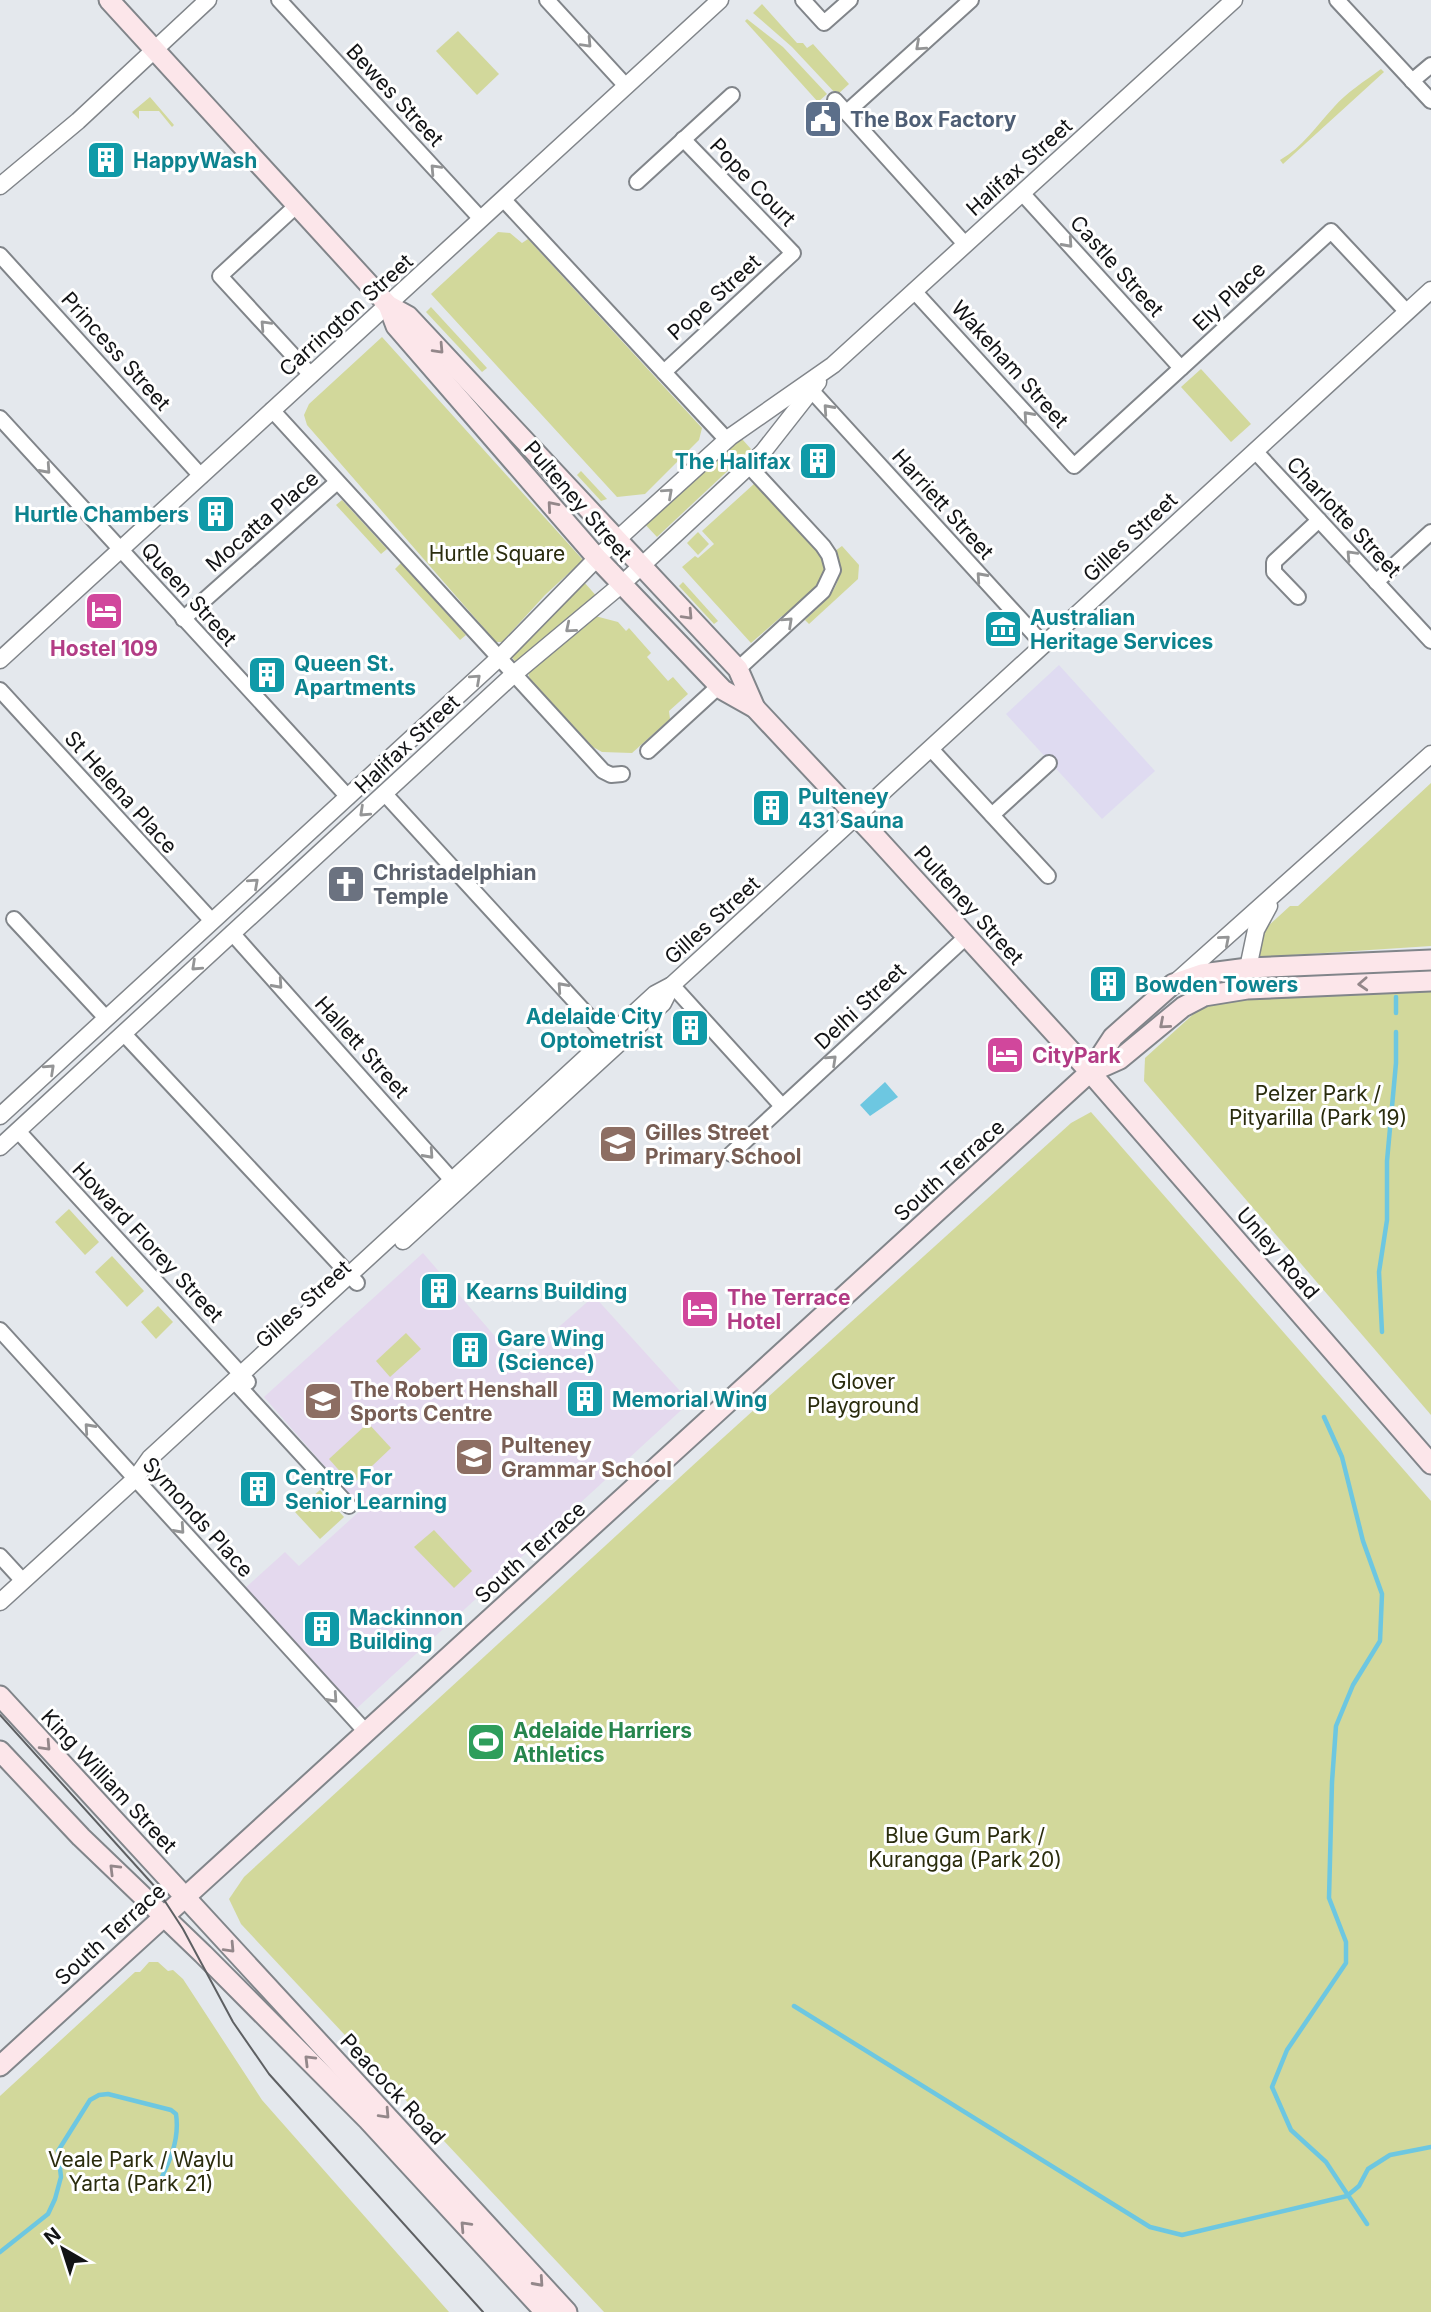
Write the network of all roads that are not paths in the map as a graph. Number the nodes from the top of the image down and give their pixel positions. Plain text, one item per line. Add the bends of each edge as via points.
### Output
1 (109, 0) edge
2 (208, 0) edge
3 (279, 0) edge
4 (547, 0) edge
5 (720, 0) edge
6 (803, 0) edge
7 (850, 0) edge
8 (971, 0) edge
9 (1234, 0) edge
10 (1337, 0) edge
11 (153, 50) junction
12 (1431, 65) edge
13 (1412, 81) junction
14 (626, 86) junction
15 (732, 95) dead end
16 (835, 100) dead end
17 (1431, 101) edge
18 (848, 112) junction
19 (78, 121) junction
20 (684, 139) junction
21 (637, 181) dead end
22 (0, 186) edge
23 (1022, 193) junction
24 (503, 199) junction
25 (0, 200) edge
26 (296, 206) junction
27 (481, 219) junction
28 (965, 244) junction
29 (793, 253) joint
30 (0, 255) edge
31 (1431, 290) edge
32 (914, 291) junction
33 (388, 305) junction
34 (1407, 312) junction
35 (833, 365) junction
36 (1181, 368) junction
37 (664, 372) junction
38 (311, 375) junction
39 (811, 390) junction
40 (272, 411) junction
41 (0, 418) edge
42 (727, 440) junction
43 (1255, 451) junction
44 (749, 466) junction
45 (1074, 466) joint
46 (201, 476) junction
47 (337, 482) junction
48 (1319, 520) junction
49 (1431, 532) edge
50 (618, 539) junction
51 (120, 550) junction
52 (597, 558) junction
53 (642, 565) junction
54 (1376, 582) junction
55 (622, 584) junction
56 (1298, 597) dead end
57 (183, 619) junction
58 (1431, 641) edge
59 (1044, 645) junction
60 (499, 658) junction
61 (0, 660) edge
62 (738, 668) junction
63 (513, 674) junction
64 (719, 686) junction
65 (0, 690) edge
66 (755, 708) junction
67 (931, 749) junction
68 (648, 751) dead end
69 (1431, 754) edge
70 (1049, 763) dead end
71 (622, 775) dead end
72 (370, 777) junction
73 (384, 793) junction
74 (348, 797) junction
75 (992, 815) junction
76 (857, 816) junction
77 (1048, 876) dead end
78 (1275, 894) junction
79 (14, 919) dead end
80 (212, 921) junction
81 (232, 933) junction
82 (966, 936) junction
83 (1431, 960) edge
84 (1248, 968) junction
85 (1431, 981) edge
86 (1173, 984) junction
87 (672, 985) junction
88 (1247, 989) junction
89 (107, 1017) junction
90 (124, 1034) junction
91 (612, 1042) junction
92 (1090, 1072) junction
93 (782, 1106) junction
94 (1, 1114) edge
95 (18, 1130) junction
96 (0, 1147) edge
97 (731, 1154) dead end
98 (456, 1185) junction
99 (353, 1279) junction
100 (0, 1330) edge
101 (241, 1381) junction
102 (1431, 1464) edge
103 (137, 1477) junction
104 (349, 1506) dead end
105 (0, 1556) edge
106 (23, 1581) junction
107 (0, 1602) edge
108 (0, 1696) edge
109 (366, 1732) junction
110 (0, 1751) edge
111 (185, 1897) junction
112 (163, 1916) junction
113 (0, 2066) edge
114 (499, 2250) junction
115 (545, 2312) edge
116 (567, 2312) edge

1 - 11 main road, Pulteney Street
2 - 11 street
27 -> 3 street, Bewes Street
4 -> 14 street
5 - 14 street, Carrington Street
6 - 7 street via 824,23
8 -> 18 street
9 - 23 street, Halifax Street
10 - 13 street
11 - 19 street
11 - 26 main road, Pulteney Street
12 - 13 street
13 - 17 street
14 - 24 street, Carrington Street
15 - 20 street, Pope Court
16 - 18 street
18 - 28 street
19 - 22 street
19 - 25 street
20 - 21 street, Pope Court
20 - 29 street, Pope Court
23 - 28 street, Halifax Street
23 -> 36 street, Castle Street
24 - 27 street, Carrington Street
24 - 37 street
26 - 33 main road, Pulteney Street
38 -> 26 street via 219,276
27 - 33 street, Carrington Street
28 - 32 street, Halifax Street
29 - 37 street, Pope Street
30 - 46 street, Princess Street
31 - 34 street, Gilles Street
32 - 35 street, Halifax Street
45 -> 32 street, Wakeham Street
33 - 38 street, Carrington Street
33 -> 50 main road, Pulteney Street via 408,316
52 -> 33 main road, Pulteney Street via 396,327
34 - 36 street, Ely Place via 1331,231
34 - 43 street, Gilles Street
35 - 39 street, Halifax Street
35 - 42 street, Halifax Street
36 - 45 street, Ely Place
37 - 42 street
38 - 40 street, Carrington Street
39 - 44 street, Halifax Street
59 -> 39 street, Harriett Street
40 - 46 street, Carrington Street
40 - 47 street
41 -> 51 street, Queen Street
50 -> 42 street, Halifax Street
43 - 48 street, Charlotte Street
43 - 59 street, Gilles Street
44 - 53 street, Halifax Street
62 -> 44 street via 823,591 833,570 823,547
46 - 51 street, Carrington Street
47 - 57 street, Mocatta Place
47 - 60 street
54 -> 48 street, Charlotte Street
48 - 56 street via 1274,562 1274,572
49 - 54 street
50 - 52 street, Halifax Street
50 - 53 main road, Pulteney Street
51 - 57 street, Queen Street
51 - 61 street, Carrington Street
52 - 55 main road, Pulteney Street
52 - 60 street, Halifax Street
53 - 55 street, Halifax Street
53 -> 62 main road, Pulteney Street
54 - 58 street, Charlotte Street
55 -> 63 street, Halifax Street
55 - 64 main road, Pulteney Street
57 - 74 street, Queen Street
59 - 67 street, Gilles Street
60 - 63 street
72 -> 60 street, Halifax Street
62 - 66 main road, Pulteney Street
63 - 71 street via 603,771
63 - 73 street, Halifax Street
64 - 66 main road, Pulteney Street
64 - 68 street
65 - 80 street, St Helena Place
66 - 76 main road, Pulteney Street
67 - 75 street
67 - 76 street, Gilles Street
69 - 78 street, South Terrace
70 - 75 street
72 - 73 street
72 - 74 street, Halifax Street
73 -> 81 street, Halifax Street
91 -> 73 street
80 -> 74 street, Halifax Street
75 - 77 street
76 - 82 main road, Pulteney Street
76 - 87 street, Gilles Street
78 - 84 street, South Terrace via 1256,930
86 -> 78 street, South Terrace
79 - 89 street
80 - 89 street, Halifax Street
81 -> 90 street, Halifax Street
81 -> 98 street, Hallett Street
82 - 92 main road, Pulteney Street
93 -> 82 street, Delhi Street
83 - 84 main road
84 - 86 main road via 1202,974
84 - 88 main road, South Terrace
85 -> 88 main road
86 - 92 main road, South Terrace via 1113,1037
87 - 91 street, Gilles Street via 655,994
87 - 93 street
88 -> 92 main road, South Terrace via 1204,996 1183,1007 1120,1059
89 - 90 street
94 -> 89 street, Halifax Street
90 - 95 street, Halifax Street
90 - 99 street
91 - 98 street, Gilles Street
92 - 102 main road, Unley Road
92 - 109 main road, South Terrace
93 - 97 street, Delhi Street
95 - 96 street, Halifax Street
95 - 101 street, Howard Florey Street
98 - 99 street, Gilles Street
99 - 101 street, Gilles Street
103 -> 100 street, Symonds Place
101 - 103 street, Gilles Street via 149,1458
101 - 104 street, Howard Florey Street
103 - 106 street, Gilles Street
103 -> 109 street, Symonds Place
105 - 106 street
106 - 107 street, Gilles Street
108 -> 111 main road, King William Street
109 - 111 main road, South Terrace
112 -> 110 main road
111 - 112 main road, South Terrace
111 -> 114 main road, Peacock Road
112 - 113 main road, South Terrace
114 -> 112 main road, Peacock Road
114 - 115 main road, Peacock Road
114 -> 116 main road, Peacock Road

